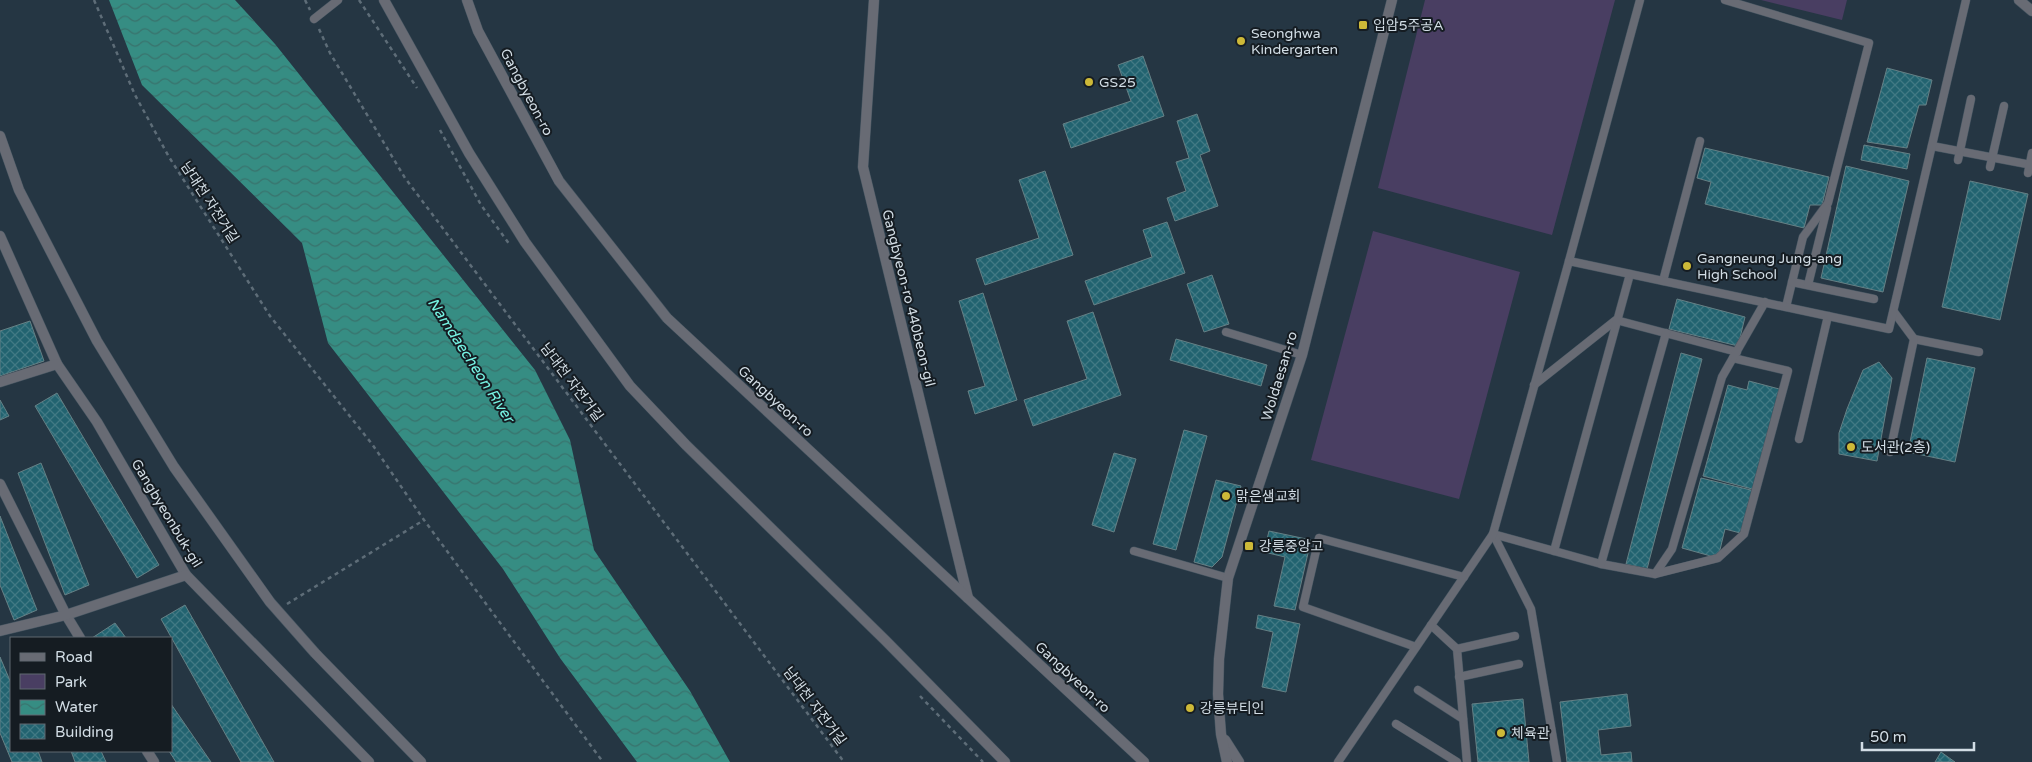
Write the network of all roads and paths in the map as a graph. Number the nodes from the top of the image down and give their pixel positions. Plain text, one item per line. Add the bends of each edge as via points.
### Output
1 (94, 0) edge
2 (305, 0) edge
3 (338, 0) edge
4 (384, 0) edge
5 (467, 0) edge
6 (874, 0) edge
7 (1392, 0) edge
8 (1640, 0) edge
9 (1725, 0) edge
10 (1966, 0) edge
11 (2019, 0) edge
12 (2032, 11) edge
13 (314, 19) junction
14 (1971, 99) dead end
15 (2004, 106) dead end
16 (0, 136) edge
17 (1700, 141) dead end
18 (1932, 146) junction
19 (1960, 152) junction
20 (2032, 154) edge
21 (1992, 158) junction
22 (1958, 160) dead end
23 (1990, 167) dead end
24 (2030, 167) edge
25 (1828, 203) junction
26 (0, 236) edge
27 (1569, 261) junction
28 (1630, 274) junction
29 (1664, 281) junction
30 (1792, 282) junction
31 (1808, 285) junction
32 (1874, 299) dead end
33 (1765, 302) junction
34 (1786, 307) junction
35 (1894, 312) junction
36 (1828, 316) junction
37 (1616, 320) junction
38 (1226, 332) dead end
39 (1666, 333) junction
40 (1914, 339) junction
41 (1979, 352) dead end
42 (1302, 354) junction
43 (1735, 355) junction
44 (57, 364) junction
45 (0, 382) edge
46 (1534, 385) junction
47 (1799, 439) dead end
48 (1890, 452) dead end
49 (0, 484) edge
50 (424, 520) junction
51 (1493, 534) junction
52 (1134, 551) dead end
53 (1554, 551) junction
54 (1601, 564) junction
55 (1655, 574) junction
56 (186, 575) junction
57 (1464, 577) junction
58 (1228, 578) junction
59 (968, 598) junction
60 (278, 610) junction
61 (66, 615) junction
62 (1431, 625) junction
63 (0, 631) edge
64 (1515, 636) dead end
65 (79, 637) edge
66 (1416, 647) junction
67 (1457, 648) junction
68 (1519, 664) dead end
69 (1459, 677) junction
70 (1418, 690) dead end
71 (1463, 719) junction
72 (1396, 724) dead end
73 (1222, 734) junction
74 (369, 762) edge
75 (421, 762) edge
76 (603, 762) edge
77 (844, 762) edge
78 (1005, 762) edge
79 (1144, 762) edge
80 (1227, 762) edge
81 (1239, 762) edge
82 (1338, 762) edge
83 (1457, 762) edge
84 (1467, 762) edge
85 (1557, 762) edge

1 - 50 path, 남대천 자전거길 via 135,95 169,157 270,316 372,444
2 - 13 path, 남대천 자전거길
3 - 13 lane
4 - 78 street via 469,153 525,242 630,386
5 - 59 street, Gangbyeon-ro via 478,31 559,180 667,318
6 - 59 street, Gangbyeon-ro 440beon-gil via 863,167
7 - 42 street, Woldaesan-ro
8 - 27 lane
9 - 25 lane via 1869,42
10 - 18 lane
11 - 12 street
13 - 77 path, 남대천 자전거길 via 330,53 405,178
14 - 19 lane
15 - 21 lane
16 - 60 street via 19,190 97,341 174,467
17 - 29 lane
18 - 19 lane
18 - 35 lane
19 - 21 lane
19 - 22 lane
20 - 24 lane
21 - 23 lane
21 - 24 lane
25 - 30 lane via 1803,237
25 - 31 lane
26 - 44 street, Gangbyeonbuk-gil
27 - 28 lane
27 - 46 lane
28 - 29 lane
28 - 37 lane
29 - 33 lane
30 - 31 lane
30 - 34 lane
31 - 32 lane
33 - 34 lane
33 - 43 lane
34 - 36 lane
35 - 36 lane via 1890,329
35 - 40 lane
36 - 47 lane
37 - 39 lane
37 - 46 lane
37 - 53 lane
38 - 42 lane
39 - 43 lane
39 - 54 lane
40 - 41 lane
40 - 48 lane
42 - 58 street, Woldaesan-ro
43 - 55 lane via 1722,376 1672,548
43 - 55 lane via 1788,371 1744,534 1718,558
44 - 45 street
44 - 56 street, Gangbyeonbuk-gil via 97,422
46 - 51 lane
49 - 61 street
50 - 60 path
50 - 76 path, 남대천 자전거길
51 - 53 lane
51 - 57 lane
51 - 85 lane via 1531,609
52 - 58 lane
53 - 54 lane
54 - 55 lane
56 - 61 street
56 - 74 street, Gangbyeonbuk-gil
57 - 62 lane
57 - 66 lane via 1319,538 1303,607
58 - 73 street, Woldaesan-ro via 1219,659
59 - 79 street, Gangbyeon-ro
60 - 75 street via 315,653
61 - 63 street
61 - 65 street
62 - 66 lane
62 - 67 lane
64 - 67 lane
66 - 82 lane
67 - 69 lane
68 - 69 lane
69 - 71 lane
70 - 71 lane
71 - 84 lane
72 - 83 lane
73 - 80 street, Woldaesan-ro
73 - 81 street

